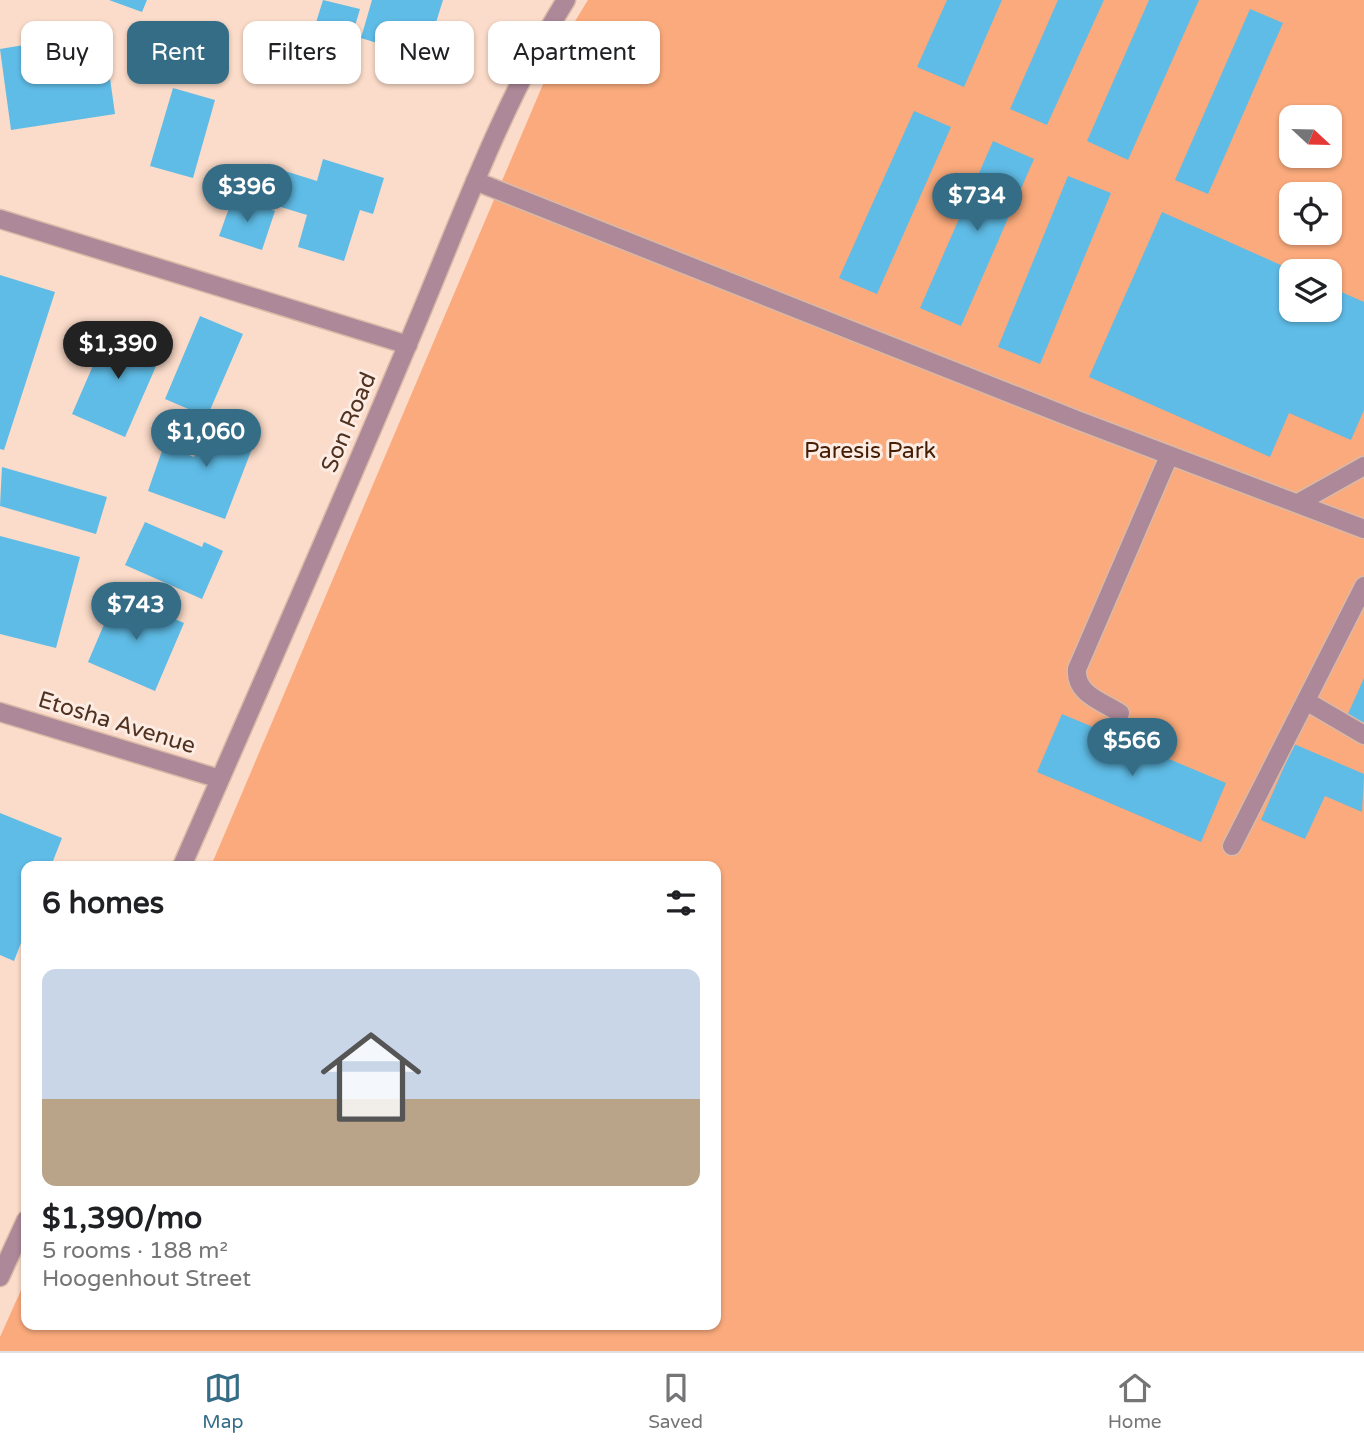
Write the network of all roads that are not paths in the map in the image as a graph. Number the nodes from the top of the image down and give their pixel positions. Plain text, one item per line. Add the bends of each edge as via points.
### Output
1 (566, 0) edge
2 (475, 181) junction
3 (0, 219) edge
4 (408, 345) junction
5 (1169, 456) junction
6 (1364, 466) edge
7 (1298, 503) junction
8 (1364, 529) edge
9 (1364, 586) edge
10 (1306, 701) junction
11 (0, 712) edge
12 (1120, 713) dead end
13 (1364, 735) edge
14 (220, 779) junction
15 (1232, 846) dead end
16 (184, 861) edge
17 (21, 1231) edge
18 (0, 1277) edge

1 - 2 street, Son Road via 538,46
2 - 4 street, Son Road
2 - 5 street
3 - 4 street
4 - 14 street, Son Road
5 - 7 street
5 - 12 street via 1077,669 1076,680 1082,690
6 - 7 street
7 - 8 street
9 - 10 street
10 - 13 street
10 - 15 street
11 - 14 street, Etosha Avenue
14 - 16 street, Son Road
17 - 18 street

